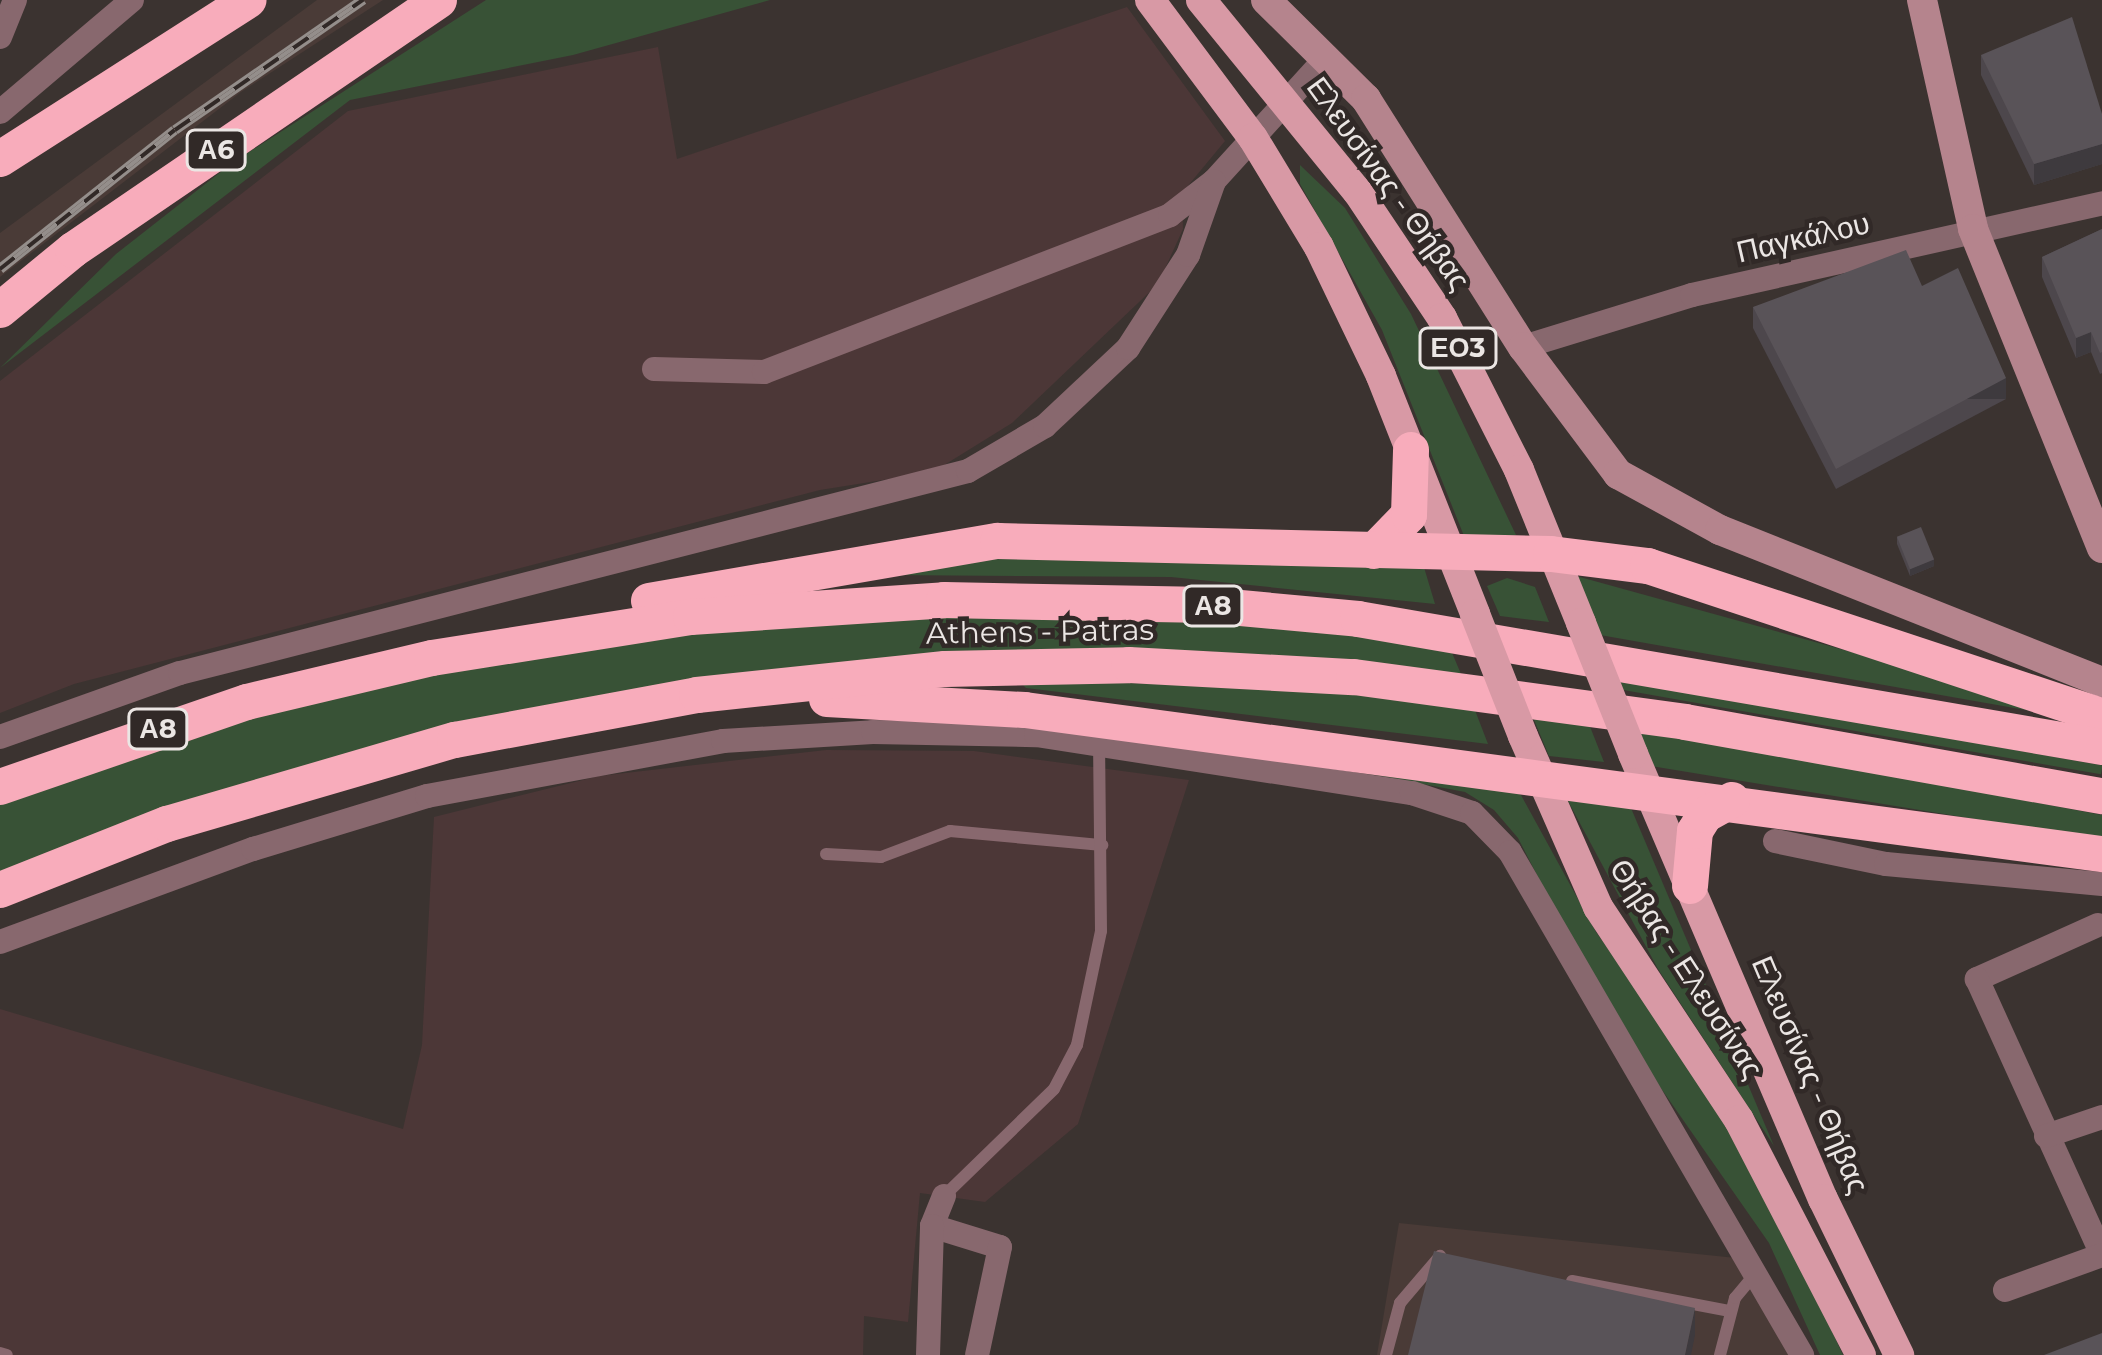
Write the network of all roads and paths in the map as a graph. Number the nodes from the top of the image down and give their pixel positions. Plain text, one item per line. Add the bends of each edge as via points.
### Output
1 (15, 0) edge
2 (132, 0) edge
3 (249, 0) edge
4 (440, 0) edge
5 (1150, 0) edge
6 (1202, 0) edge
7 (1266, 0) edge
8 (1922, 0) edge
9 (0, 37) edge
10 (1328, 57) junction
11 (1286, 103) junction
12 (0, 112) edge
13 (1253, 138) junction
14 (0, 159) edge
15 (1214, 181) junction
16 (2102, 203) edge
17 (1973, 229) junction
18 (0, 310) edge
19 (1522, 347) junction
20 (655, 369) dead end
21 (1411, 450) junction
22 (2102, 548) edge
23 (1374, 551) junction
24 (1451, 553) junction
25 (1551, 554) junction
26 (320, 681) junction
27 (2102, 682) edge
28 (698, 695) junction
29 (2102, 716) edge
30 (0, 737) edge
31 (1099, 739) junction
32 (2102, 747) edge
33 (1640, 771) junction
34 (1538, 776) junction
35 (0, 787) edge
36 (2102, 796) edge
37 (1732, 800) junction
38 (1774, 841) dead end
39 (1102, 845) junction
40 (826, 854) dead end
41 (2102, 854) edge
42 (2102, 884) edge
43 (1690, 886) junction
44 (0, 890) edge
45 (2102, 896) edge
46 (2100, 928) edge
47 (0, 942) edge
48 (2102, 1117) edge
49 (2046, 1136) junction
50 (944, 1196) joint
51 (932, 1226) junction
52 (2102, 1255) edge
53 (1460, 1260) edge
54 (1757, 1272) junction
55 (1550, 1277) edge
56 (2005, 1290) dead end
57 (1730, 1311) junction
58 (928, 1355) edge
59 (977, 1355) edge
60 (1386, 1355) edge
61 (1720, 1355) edge
62 (1802, 1355) edge
63 (1861, 1355) edge
64 (1900, 1355) edge

1 - 9 street
2 - 12 street
3 - 14 highway
4 - 18 highway, Α6 via 73,250
5 - 13 main road, ΕΟ3
6 - 11 main road, Ελευσίνας - Θήβας / ΕΟ3
7 - 10 street
8 - 17 street
10 - 11 street
10 - 19 street via 1366,99
11 - 13 street
11 - 25 main road, Ελευσίνας - Θήβας / ΕΟ3 via 1442,318
13 - 15 street
13 - 21 main road, ΕΟ3 via 1354,315
15 - 20 street via 1169,215 764,373
15 - 30 street via 1188,255 1128,348 1045,426 968,471 180,673
16 - 17 street, Παγκάλου
17 - 19 street, Παγκάλου via 1692,295
17 - 22 street
19 - 27 street via 1618,474 1658,501
21 - 23 highway via 1409,515
21 - 24 main road, ΕΟ3
23 - 24 highway
23 - 26 highway via 998,541 519,626
24 - 25 highway
24 - 34 main road, Θήβας - Ελευσίνας / ΕΟ3, bridge
25 - 29 highway via 1638,563
25 - 33 main road, Ελευσίνας - Θήβας / ΕΟ3, bridge
26 - 32 highway, Athens - Patras / Α8 via 691,617 884,602 1129,602 1415,627
26 - 35 highway, Athens - Patras / Α8
28 - 34 highway via 974,705
28 - 36 highway, Athens - Patras / Α8 via 945,668 1279,671 1685,722
28 - 44 highway, Athens - Patras / Α8 via 543,721 343,770 167,824
31 - 39 lane
31 - 47 street via 818,734 582,763 346,819
31 - 54 street via 1412,793 1482,821 1510,852
33 - 34 highway
33 - 37 highway
33 - 43 main road, Ελευσίνας - Θήβας / ΕΟ3
34 - 63 main road, Θήβας - Ελευσίνας / ΕΟ3 via 1618,942 1739,1120
37 - 41 highway
37 - 43 highway via 1695,831
38 - 42 street via 1886,864
39 - 40 lane via 950,830 880,857
39 - 50 lane via 1101,931 1077,1045 1054,1089
43 - 64 main road, Ελευσίνας - Θήβας / ΕΟ3 via 1823,1199
45 - 46 street
46 - 49 street via 1977,979
48 - 49 street
49 - 52 street
50 - 51 street
51 - 58 street
51 - 59 street via 1000,1247
52 - 56 street
53 - 60 lane via 1438,1256 1412,1284
54 - 57 lane
54 - 62 street
55 - 57 lane
57 - 61 lane

